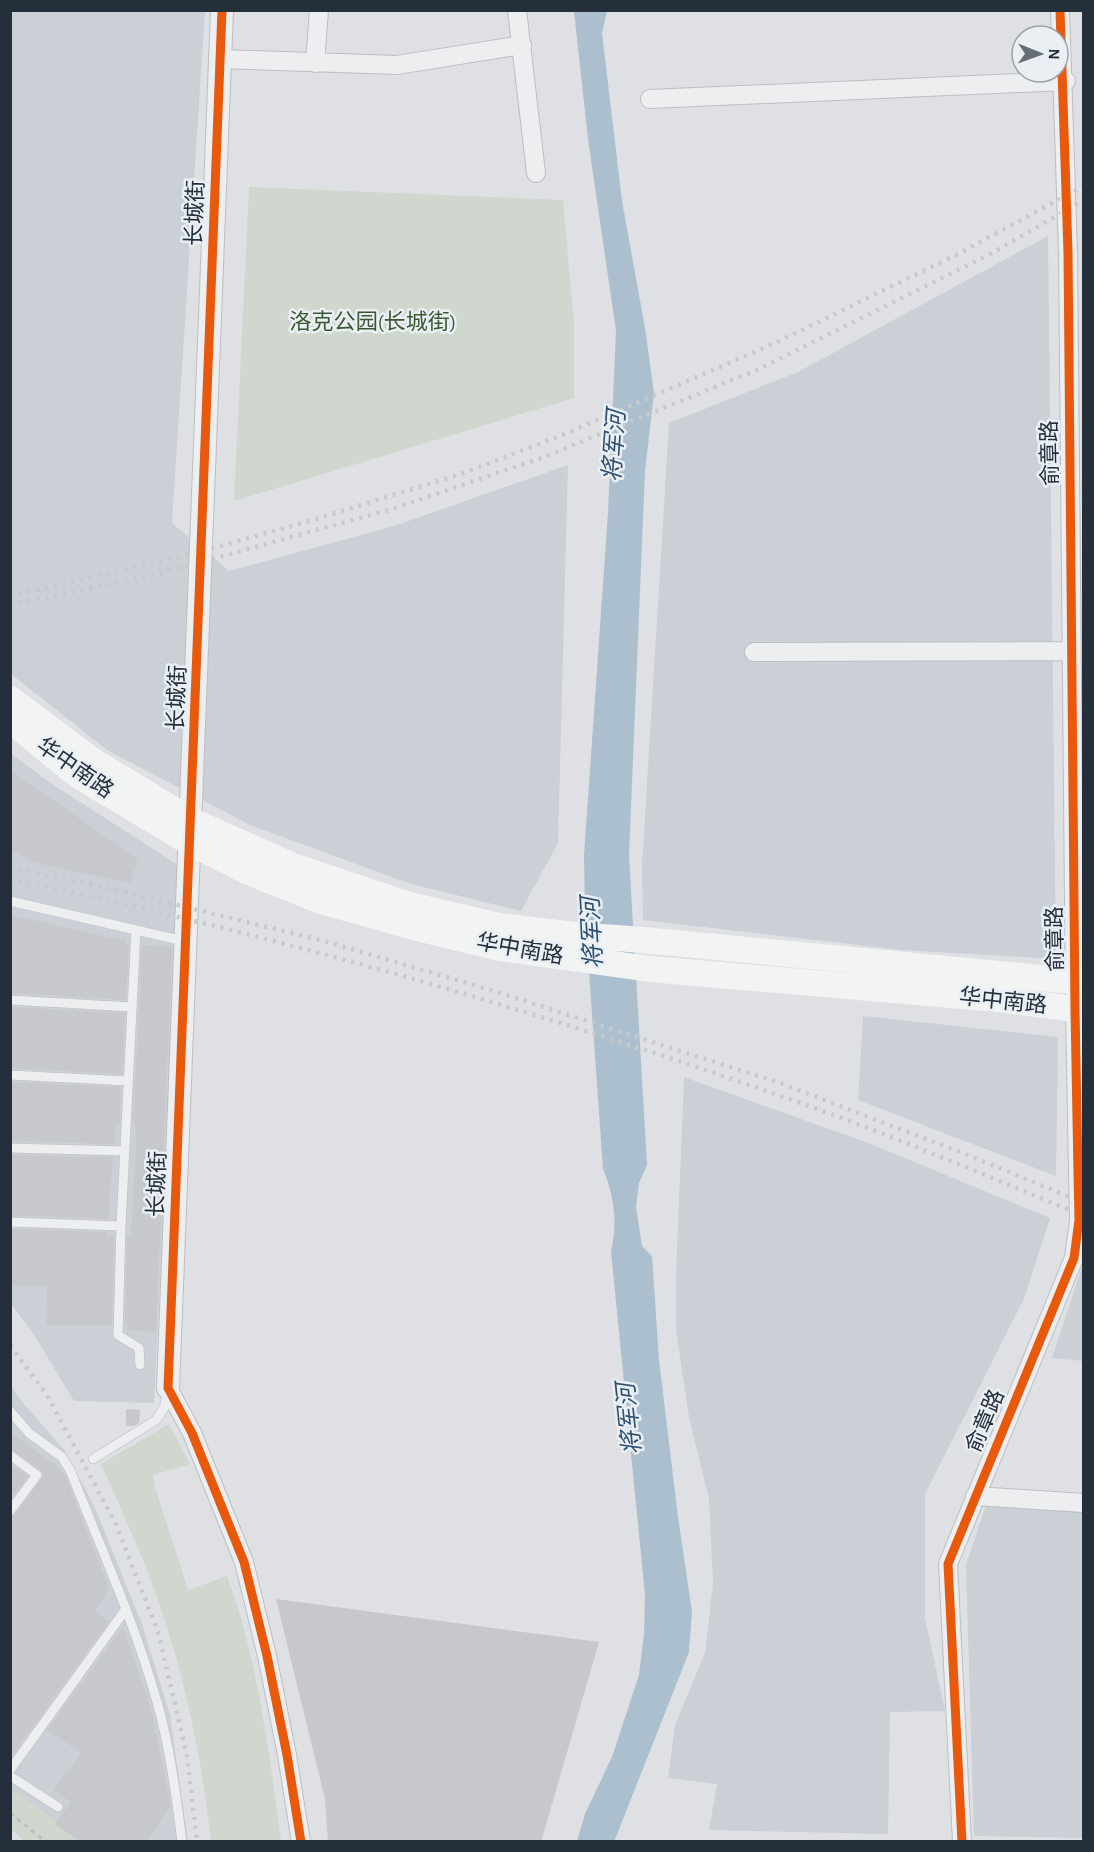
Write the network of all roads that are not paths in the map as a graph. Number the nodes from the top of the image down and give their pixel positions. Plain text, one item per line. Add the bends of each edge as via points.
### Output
1 (222, 10) edge
2 (319, 10) edge
3 (517, 10) edge
4 (522, 45) junction
5 (221, 59) junction
6 (315, 63) junction
7 (1010, 83) edge
8 (1064, 84) edge
9 (650, 99) dead end
10 (536, 174) dead end
11 (1072, 651) junction
12 (754, 652) dead end
13 (10, 699) edge
14 (10, 720) edge
15 (191, 832) junction
16 (10, 901) edge
17 (136, 930) junction
18 (187, 941) junction
19 (572, 947) junction
20 (1079, 981) edge
21 (10, 1000) edge
22 (132, 1007) junction
23 (1079, 1009) edge
24 (10, 1076) edge
25 (128, 1081) junction
26 (10, 1148) edge
27 (124, 1151) junction
28 (10, 1222) edge
29 (121, 1226) junction
30 (140, 1365) dead end
31 (168, 1388) junction
32 (12, 1415) edge
33 (10, 1455) edge
34 (93, 1459) dead end
35 (975, 1496) junction
36 (1083, 1503) edge
37 (10, 1511) edge
38 (126, 1609) junction
39 (10, 1770) edge
40 (10, 1776) edge
41 (58, 1807) dead end
42 (182, 1842) edge
43 (301, 1842) edge
44 (962, 1842) edge

1 - 5 street, 长城街
2 - 6 street
3 - 4 street
4 - 6 street via 397,65
4 - 10 street
5 - 6 street
5 - 15 street, 长城街
7 - 9 street
8 - 11 street, 俞章路
11 - 12 street
11 - 20 street, 俞章路
13 - 15 main road, 华中南路
14 - 15 main road, 华中南路 via 76,774
15 - 18 street, 长城街
15 - 19 main road, 华中南路 via 246,872 321,901 500,948
16 - 17 lane
17 - 18 lane
17 - 22 lane
18 - 31 street, 长城街
19 - 20 main road, 华中南路 via 643,940
19 - 23 main road, 华中南路 via 651,969
20 - 23 street, 俞章路
21 - 22 lane
22 - 25 lane
23 - 35 street, 俞章路 via 1079,1220 1074,1258
24 - 25 lane
25 - 27 lane
26 - 27 lane
27 - 29 lane
28 - 29 lane
29 - 30 lane via 118,1335 139,1348
31 - 34 lane via 164,1408 156,1420
31 - 43 street via 192,1433 244,1562 288,1755
32 - 38 lane via 29,1433 62,1456 73,1471
33 - 37 lane via 37,1474
35 - 36 street
35 - 44 street, 俞章路 via 948,1564
38 - 39 lane
38 - 42 lane via 158,1705
40 - 41 lane

